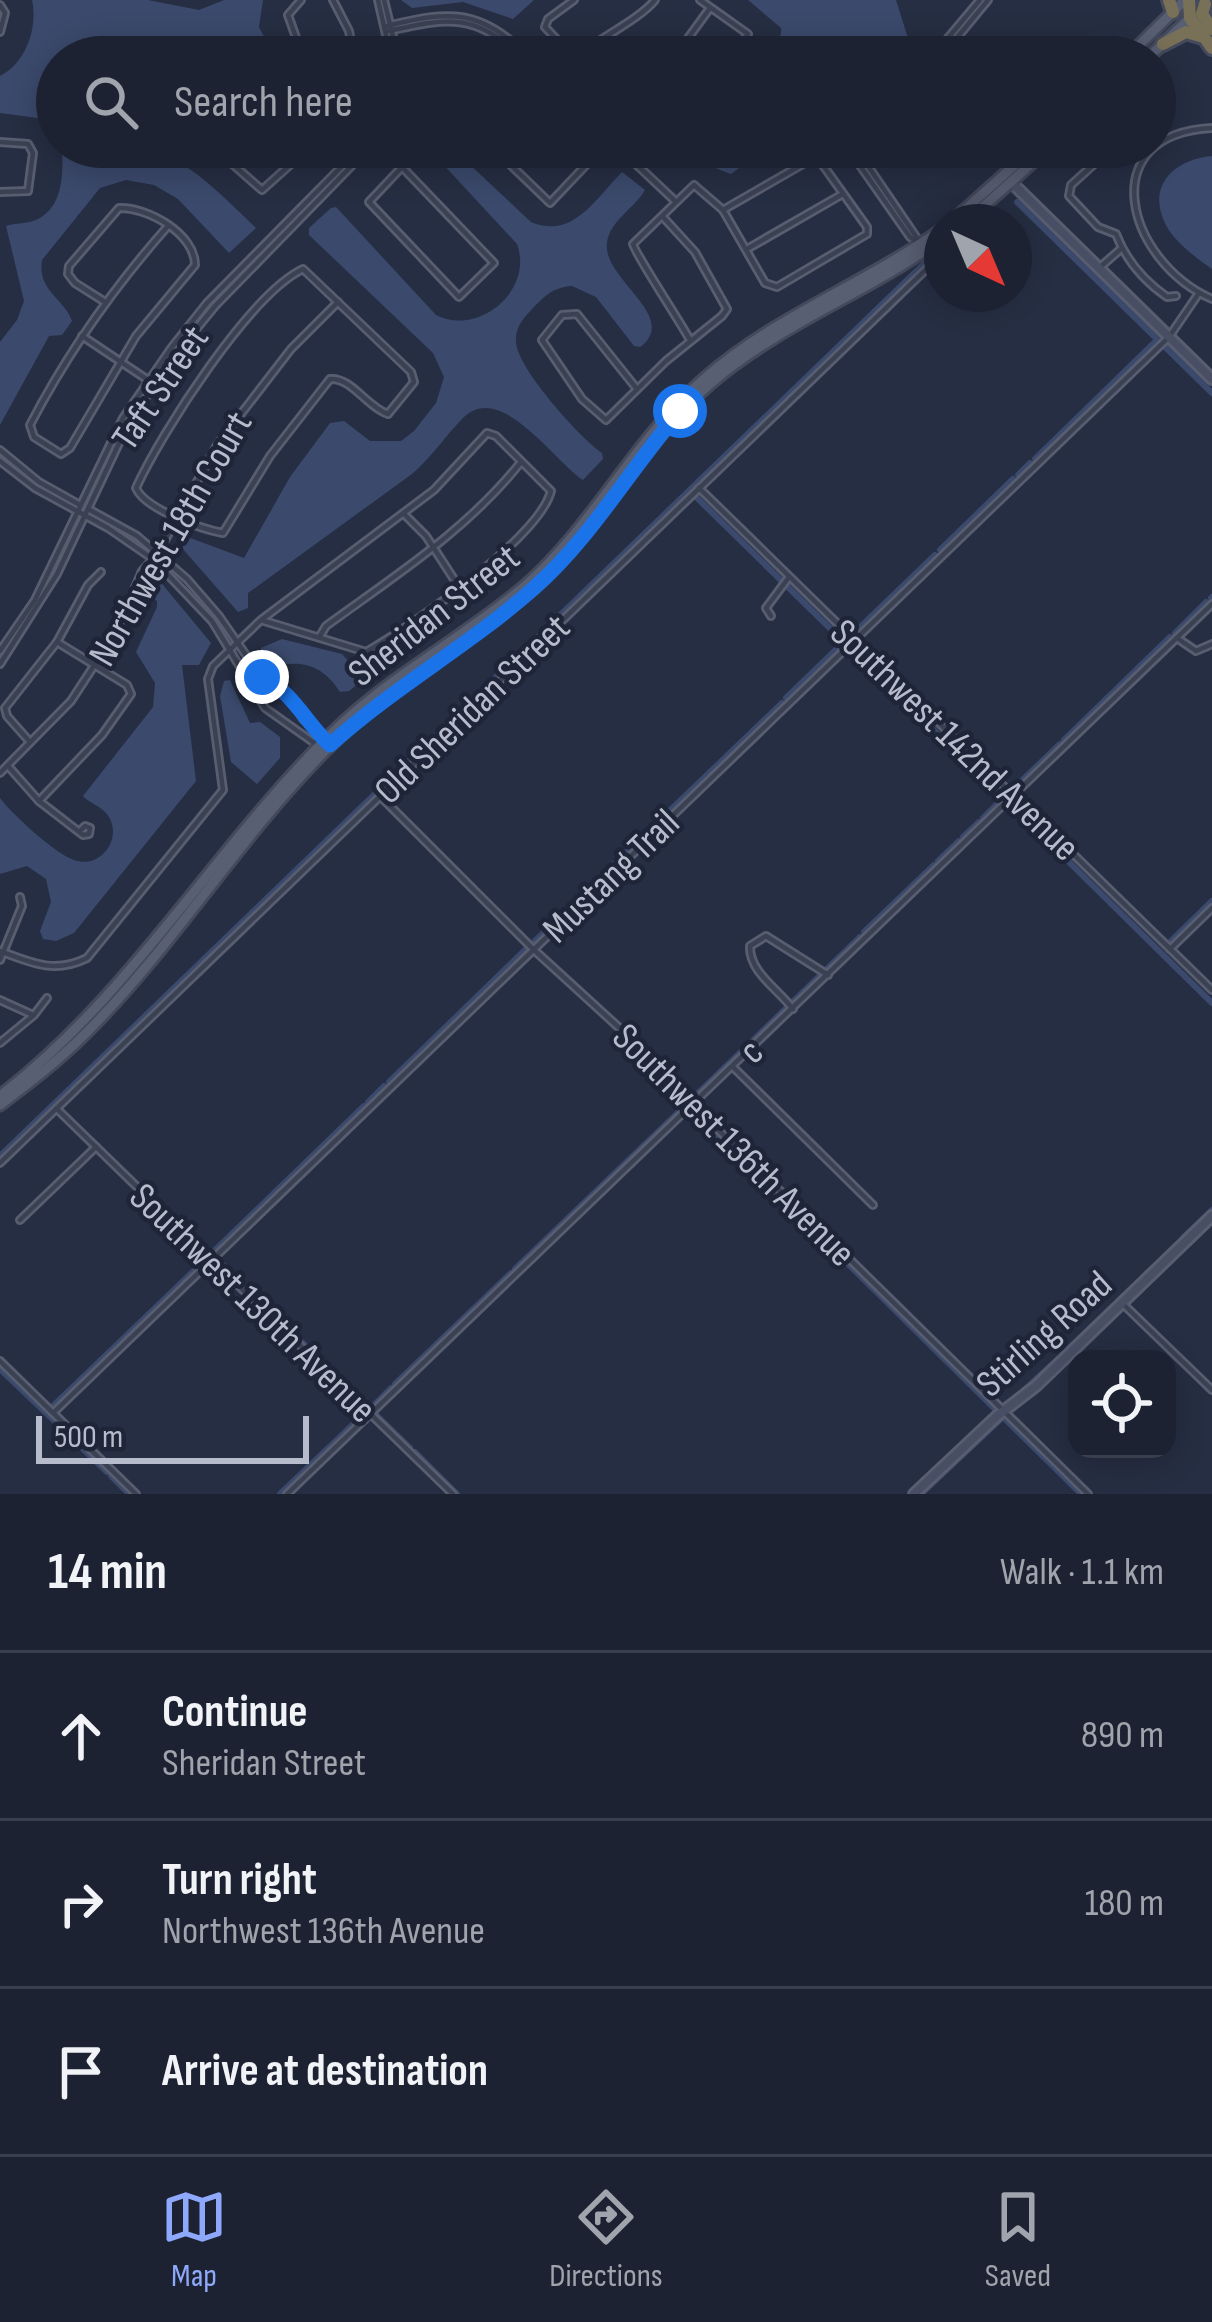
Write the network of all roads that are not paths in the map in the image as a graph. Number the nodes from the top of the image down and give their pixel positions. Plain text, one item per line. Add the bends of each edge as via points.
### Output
1 (301, 0) edge
2 (334, 0) edge
3 (381, 0) edge
4 (574, 0) edge
5 (656, 0) edge
6 (700, 0) edge
7 (984, 0) edge
8 (1187, 0) edge
9 (1207, 2) edge
10 (1171, 6) edge
11 (2, 7) edge
12 (710, 8) junction
13 (1190, 18) junction
14 (390, 28) junction
15 (0, 32) edge
16 (294, 36) edge
17 (351, 36) edge
18 (391, 36) edge
19 (507, 36) edge
20 (554, 36) edge
21 (604, 36) edge
22 (690, 36) edge
23 (747, 36) edge
24 (951, 36) edge
25 (957, 36) edge
26 (1145, 36) edge
27 (1171, 36) edge
28 (1176, 37) edge
29 (1209, 38) edge
30 (1212, 128) edge
31 (1176, 134) edge
32 (0, 142) edge
33 (237, 168) edge
34 (289, 168) edge
35 (340, 168) edge
36 (349, 168) edge
37 (401, 168) edge
38 (403, 168) edge
39 (514, 168) edge
40 (583, 168) edge
41 (640, 168) edge
42 (796, 168) edge
43 (825, 168) edge
44 (862, 168) edge
45 (871, 168) edge
46 (1016, 168) edge
47 (1022, 168) edge
48 (1093, 168) edge
49 (1142, 168) edge
50 (1004, 181) junction
51 (0, 193) edge
52 (843, 194) junction
53 (674, 200) junction
54 (974, 204) edge
55 (988, 204) edge
56 (722, 210) junction
57 (661, 216) junction
58 (168, 226) junction
59 (922, 248) junction
60 (1122, 248) junction
61 (747, 249) junction
62 (1100, 268) junction
63 (924, 271) edge
64 (1199, 293) junction
65 (1176, 296) dead end
66 (1212, 299) edge
67 (105, 302) junction
68 (338, 302) junction
69 (82, 336) junction
70 (1169, 337) junction
71 (690, 340) junction
72 (121, 361) junction
73 (1212, 379) edge
74 (152, 382) junction
75 (637, 389) junction
76 (0, 450) edge
77 (0, 461) edge
78 (521, 462) junction
79 (699, 488) junction
80 (83, 510) junction
81 (404, 514) junction
82 (178, 518) junction
83 (434, 548) junction
84 (156, 556) junction
85 (101, 572) dead end
86 (790, 577) junction
87 (459, 587) junction
88 (1212, 604) edge
89 (771, 616) dead end
90 (261, 620) junction
91 (27, 621) junction
92 (320, 636) junction
93 (1177, 638) junction
94 (854, 640) junction
95 (57, 642) junction
96 (237, 642) junction
97 (1212, 644) edge
98 (230, 649) junction
99 (0, 651) edge
100 (0, 664) edge
101 (96, 666) junction
102 (262, 677) junction
103 (256, 691) junction
104 (302, 716) junction
105 (289, 723) junction
106 (32, 744) junction
107 (325, 746) junction
108 (8, 766) junction
109 (0, 773) edge
110 (380, 796) junction
111 (1013, 796) junction
112 (39, 801) junction
113 (79, 832) dead end
114 (20, 897) dead end
115 (1212, 908) edge
116 (533, 949) junction
117 (1170, 949) junction
118 (1, 954) edge
119 (825, 974) junction
120 (1212, 990) edge
121 (47, 998) dead end
122 (0, 1000) edge
123 (790, 1006) junction
124 (34, 1016) junction
125 (0, 1043) edge
126 (733, 1067) junction
127 (0, 1096) edge
128 (693, 1105) junction
129 (0, 1106) edge
130 (56, 1108) junction
131 (96, 1147) junction
132 (0, 1162) edge
133 (873, 1205) dead end
134 (1212, 1216) edge
135 (20, 1220) dead end
136 (212, 1260) junction
137 (1122, 1303) junction
138 (0, 1361) edge
139 (1212, 1390) edge
140 (1004, 1412) junction
141 (53, 1413) junction
142 (370, 1414) junction
143 (136, 1494) edge
144 (286, 1494) edge
145 (453, 1494) edge
146 (914, 1494) edge
147 (1088, 1494) edge

1 - 16 street via 288,15
2 - 17 street
3 - 14 street
4 - 20 street via 548,20
5 - 21 street
6 - 12 street
7 - 24 street
7 - 25 street
8 - 10 main road
8 - 13 highway
9 - 13 main road
9 - 29 highway
10 - 26 main road
11 - 15 street
12 - 22 street
12 - 23 street
13 - 27 main road
13 - 29 highway
14 - 18 street
14 - 19 street via 467,16
28 - 29 highway
30 - 31 street
32 - 51 street via 31,147 28,191
33 - 34 street via 262,190
35 - 74 street, Taft Street via 207,303
36 - 74 street, Taft Street
37 - 38 street via 369,202 458,297 494,263
39 - 40 street via 550,203
41 - 53 street
42 - 56 street
43 - 52 street
44 - 59 street
45 - 59 street
46 - 50 main road
47 - 50 main road
48 - 60 street via 1068,192
49 - 64 street via 1134,193 1139,229
50 - 54 main road
50 - 55 main road
50 - 62 street
52 - 61 street
52 - 61 street via 867,234 777,287 770,288
53 - 56 street via 694,185
53 - 57 street
56 - 61 street
57 - 71 street via 632,249
57 - 71 street via 695,252 727,309
58 - 67 street
58 - 67 street via 148,212 119,208 69,266 68,274
58 - 72 street via 196,259
59 - 107 main road, Sheridan Street via 780,324 704,379 539,573 377,695
60 - 62 street
60 - 65 street via 1161,293
62 - 70 street
63 - 79 street, Old Sheridan Street
64 - 66 street
64 - 70 street, Mustang Trail
67 - 69 street
68 - 82 street, Northwest 18th Court via 241,410
68 - 82 street via 303,269 219,354 136,488
68 - 82 street via 414,377 388,414 334,377 270,456 224,532
69 - 72 street
69 - 72 street via 30,431 56,453 67,452
70 - 73 street
70 - 94 street, Mustang Trail
71 - 75 street
72 - 74 street
74 - 80 street, Taft Street via 123,418
75 - 75 street via 577,314 562,315 542,340 606,420
76 - 80 street
77 - 80 street
78 - 81 street via 488,433
78 - 83 street
78 - 87 street via 551,491 548,502
79 - 86 street, Southwest 142nd Avenue
79 - 110 street, Old Sheridan Street
80 - 84 street
80 - 91 street, Taft Street
81 - 83 street
81 - 90 street
82 - 84 street, Northwest 18th Court
83 - 87 street
83 - 92 street
84 - 96 street
84 - 98 street
84 - 101 street, Northwest 18th Court
85 - 95 street
86 - 89 street via 768,603
86 - 94 street, Southwest 142nd Avenue
87 - 92 street via 366,652
88 - 93 street, c
90 - 92 street
90 - 96 street
91 - 99 street, Taft Street
91 - 100 street, Taft Street
93 - 97 street via 1196,651
93 - 111 street, c
94 - 111 street, Southwest 142nd Avenue
94 - 116 street, Mustang Trail
95 - 101 street
95 - 106 street via 5,712
96 - 98 street
96 - 102 street
98 - 103 street
98 - 118 street via 208,679 223,790 97,948 76,963 41,967
101 - 106 street, Northwest 18th Court
101 - 112 street via 131,694
102 - 103 street
102 - 104 street
103 - 105 street
104 - 105 street
104 - 107 street
105 - 107 street
106 - 108 street, Northwest 18th Court
107 - 127 main road, Sheridan Street via 259,811 103,1004
107 - 129 main road, Sheridan Street via 107,1010
108 - 109 street, Northwest 18th Court
108 - 112 street
110 - 116 street, Southwest 136th Avenue
110 - 130 street, Old Sheridan Street
111 - 117 street, Southwest 142nd Avenue
111 - 119 street, c
112 - 113 street
114 - 118 street
115 - 117 street
116 - 128 street, Southwest 136th Avenue
116 - 136 street, Mustang Trail
117 - 120 street, Southwest 142nd Avenue
119 - 123 street, c
119 - 123 street via 766,936 749,946
121 - 124 street
122 - 124 street
123 - 126 street, c
124 - 125 street
126 - 128 street, c
126 - 133 street
128 - 140 street, Southwest 136th Avenue
128 - 142 street, c
130 - 131 street, Southwest 130th Avenue
130 - 132 street, Old Sheridan Street
131 - 135 street
131 - 136 street, Southwest 130th Avenue
134 - 137 street, Stirling Road
136 - 141 street, Mustang Trail
136 - 142 street, Southwest 130th Avenue
137 - 139 street
137 - 140 street, Stirling Road
138 - 141 street
140 - 146 street, Stirling Road
140 - 147 street, Southwest 136th Avenue
141 - 143 street
142 - 144 street, c
142 - 145 street, Southwest 130th Avenue

